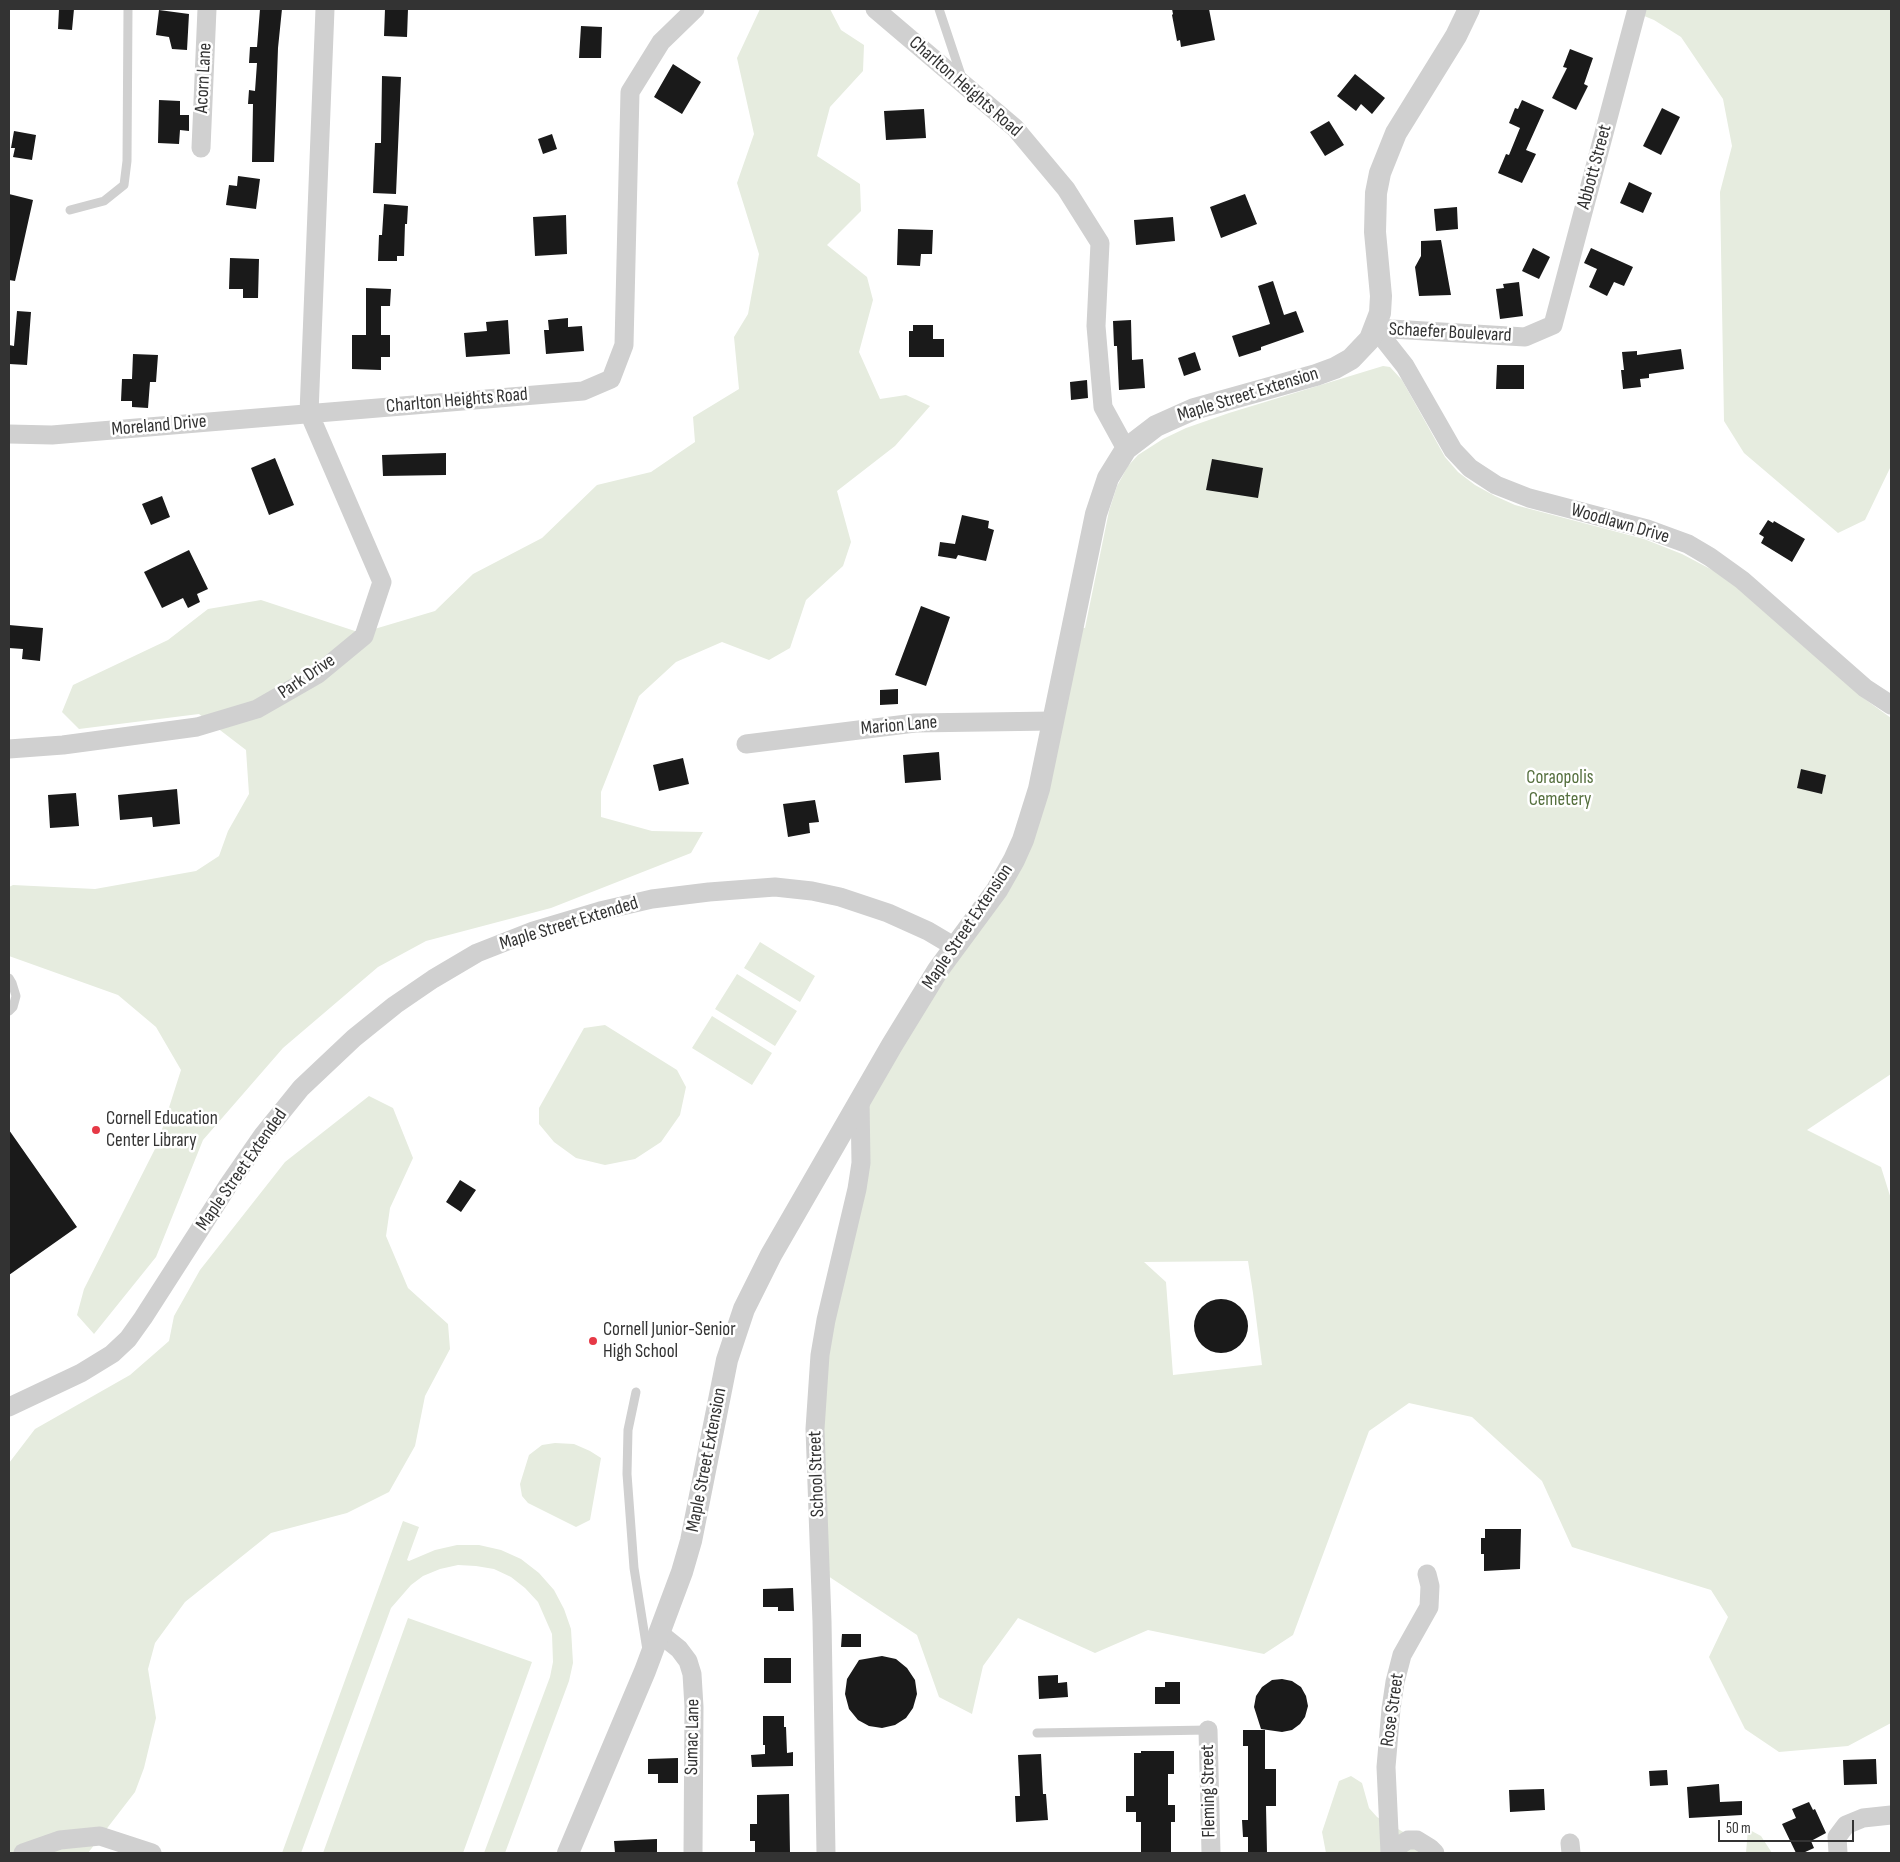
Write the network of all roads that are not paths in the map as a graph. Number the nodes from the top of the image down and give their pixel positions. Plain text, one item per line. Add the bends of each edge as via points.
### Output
1 (128, 9) edge
2 (207, 9) edge
3 (326, 9) edge
4 (695, 9) edge
5 (875, 9) edge
6 (940, 9) edge
7 (1469, 9) edge
8 (1637, 9) edge
9 (678, 17) edge
10 (963, 83) junction
11 (200, 148) dead end
12 (70, 210) dead end
13 (1553, 325) joint
14 (1375, 328) junction
15 (309, 413) junction
16 (9, 434) edge
17 (1126, 449) junction
18 (1891, 705) edge
19 (1053, 721) junction
20 (746, 744) dead end
21 (9, 749) edge
22 (955, 947) junction
23 (9, 978) edge
24 (9, 1011) edge
25 (860, 1100) junction
26 (636, 1392) dead end
27 (9, 1407) edge
28 (1426, 1574) dead end
29 (659, 1633) junction
30 (649, 1662) junction
31 (1208, 1730) joint
32 (1037, 1733) dead end
33 (1891, 1815) edge
34 (23, 1853) edge
35 (152, 1853) edge
36 (568, 1853) edge
37 (693, 1853) edge
38 (826, 1853) edge
39 (1211, 1853) edge
40 (1390, 1853) edge
41 (1435, 1853) edge
42 (1838, 1853) edge

1 - 12 lane via 124,185 104,200
2 - 11 street, Acorn Lane
3 - 15 street
4 - 9 street, Charlton Heights Road
5 - 10 street, Charlton Heights Road
6 - 10 lane
7 - 14 street, Maple Street Extension via 1396,133 1380,173 1375,232 1381,296
8 - 13 street, Abbott Street
9 - 15 street, Charlton Heights Road via 630,92 624,345 610,379 583,391
10 - 17 street, Charlton Heights Road via 1016,128 1066,190 1100,243 1096,326 1103,407
13 - 14 street, Schaefer Boulevard via 1526,337
14 - 17 street, Maple Street Extension via 1362,350 1335,368 1194,409 1156,426
14 - 18 street, Woodlawn Drive via 1405,366 1453,450 1470,468 1496,485 1529,498 1647,529 1710,556 1865,688
15 - 16 street, Moreland Drive via 52,434
15 - 21 street, Park Drive via 382,582 364,636 318,674 257,709 197,727
17 - 19 street, Maple Street Extension via 1108,478 1096,514
19 - 20 street, Marion Lane via 915,722
19 - 22 street, Maple Street Extension via 1039,790 1023,840 997,890
22 - 25 street, Maple Street Extension via 918,1000
22 - 27 street, Maple Street Extended via 888,913 812,891 775,887 652,899 533,931 478,953 395,1005 301,1088 229,1184 128,1339 112,1354 81,1373
23 - 24 lane via 16,996
25 - 29 street, Maple Street Extension via 771,1255 744,1309 726,1368 691,1540
25 - 38 street, School Street via 861,1163 826,1320 816,1411
26 - 30 lane via 628,1430 627,1474 634,1568
28 - 40 street, Rose Street via 1430,1586 1429,1607 1402,1655 1391,1709 1386,1767
29 - 30 street, Maple Street Extension
29 - 37 street, Sumac Lane via 679,1649 692,1674
30 - 36 street, Maple Street Extension
31 - 32 lane
31 - 39 street, Fleming Street
33 - 42 street via 1863,1818 1846,1825 1837,1837
34 - 35 street via 60,1840 100,1836
40 - 41 street via 1408,1840 1417,1840

